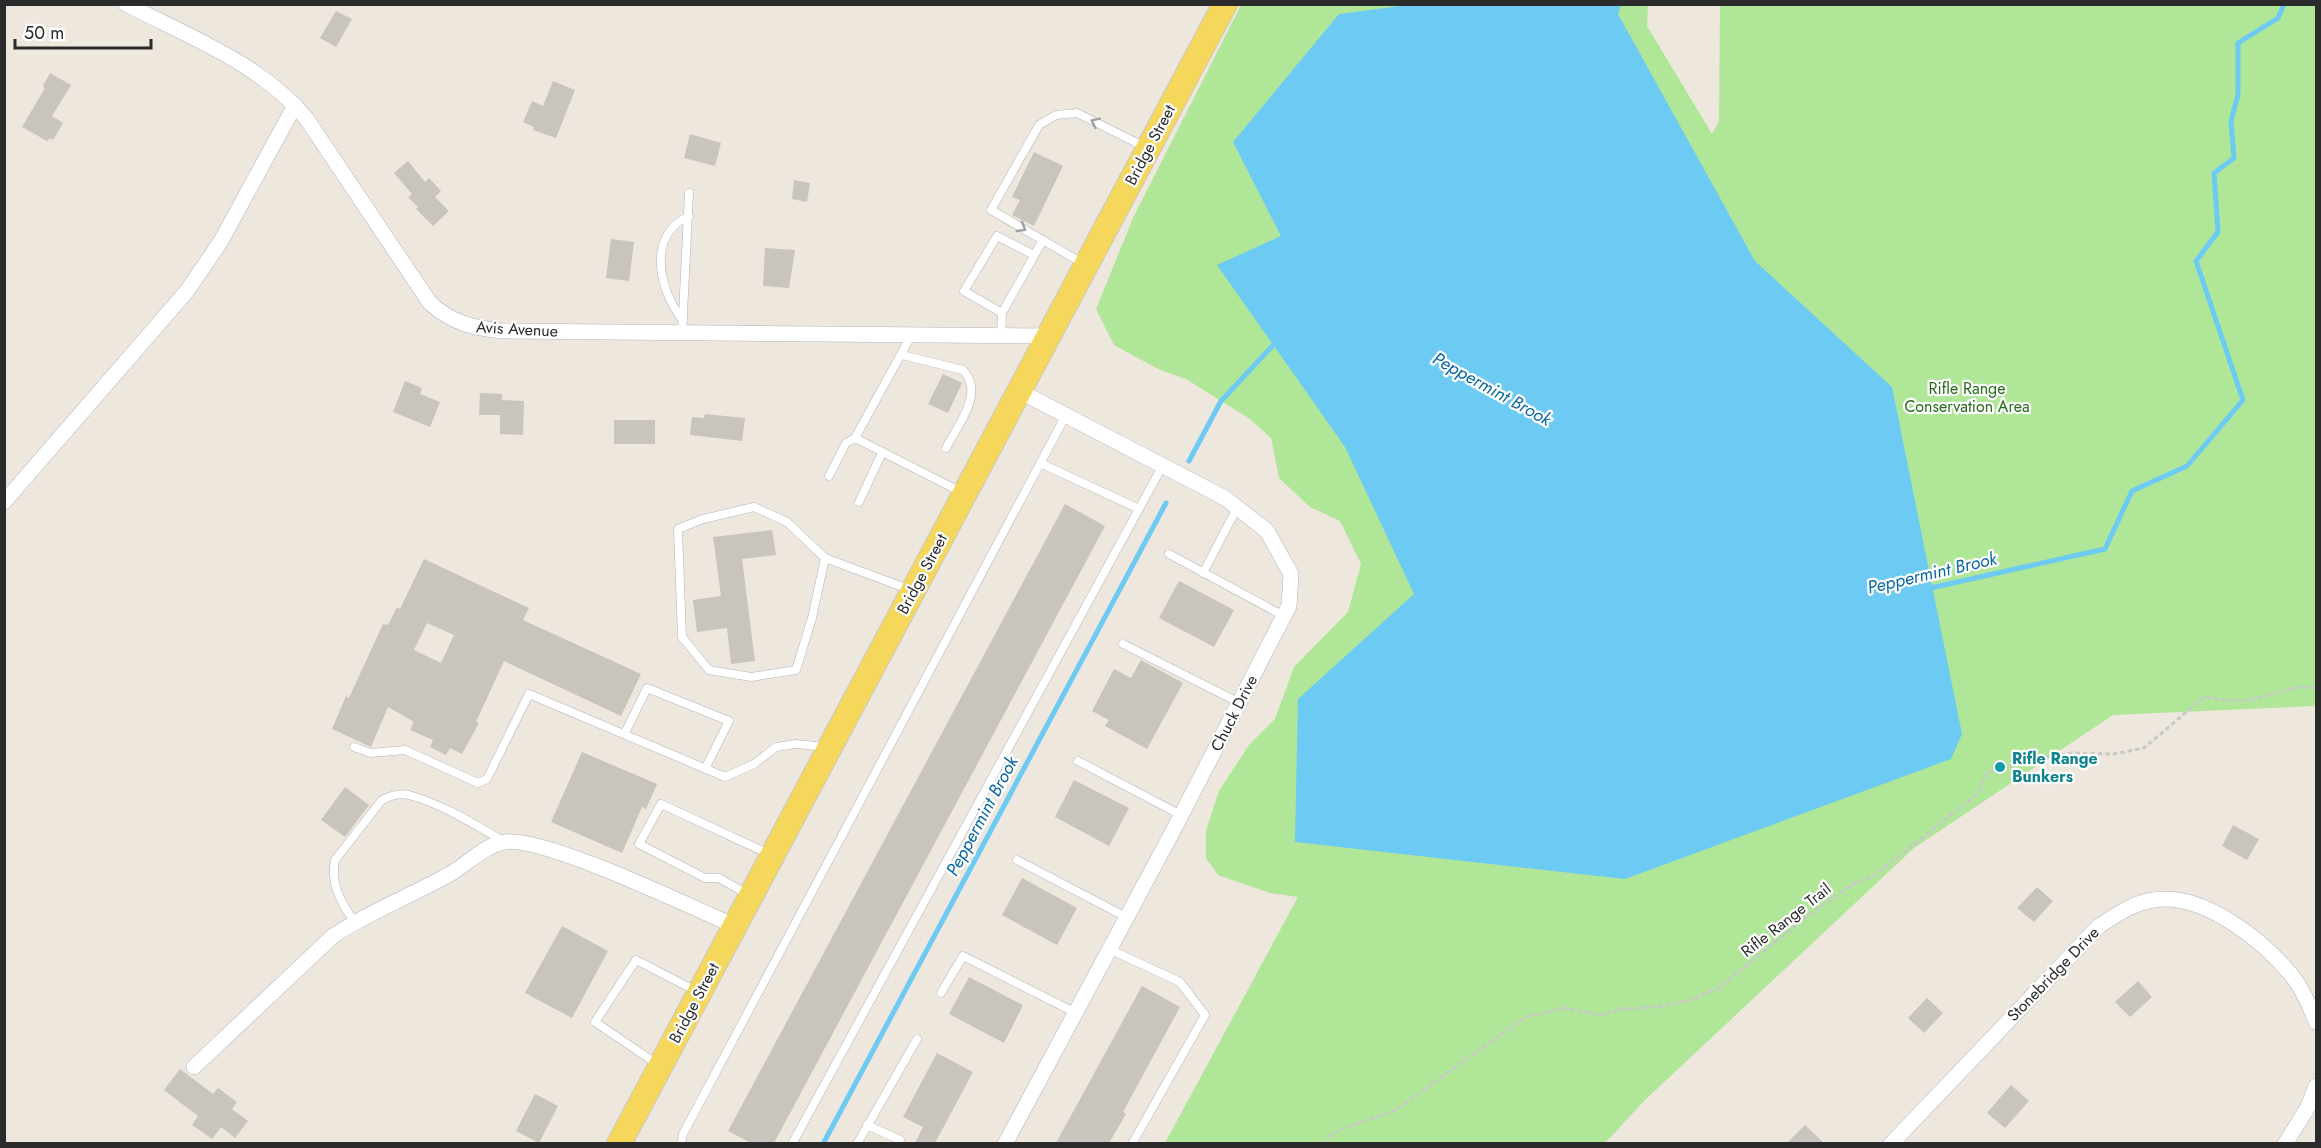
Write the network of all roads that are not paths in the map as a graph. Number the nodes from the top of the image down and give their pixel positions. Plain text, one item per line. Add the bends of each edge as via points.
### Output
1 (126, 4) edge
2 (1224, 4) edge
3 (295, 105) junction
4 (1148, 148) junction
5 (689, 193) dead end
6 (689, 216) junction
7 (1043, 240) junction
8 (1034, 255) junction
9 (1086, 265) junction
10 (1002, 313) junction
11 (683, 327) junction
12 (911, 336) junction
13 (1001, 336) junction
14 (1048, 336) junction
15 (902, 355) junction
16 (1018, 391) junction
17 (1066, 415) junction
18 (855, 438) junction
19 (946, 448) dead end
20 (882, 453) junction
21 (1040, 463) junction
22 (1163, 465) junction
23 (830, 476) dead end
24 (964, 494) junction
25 (4, 502) edge
26 (859, 502) dead end
27 (1137, 508) junction
28 (1237, 508) junction
29 (1169, 554) dead end
30 (825, 558) junction
31 (1203, 573) junction
32 (913, 591) junction
33 (1284, 616) junction
34 (1123, 644) dead end
35 (1240, 703) junction
36 (624, 733) junction
37 (354, 747) dead end
38 (830, 747) junction
39 (1078, 761) dead end
40 (705, 768) junction
41 (1181, 815) junction
42 (504, 842) junction
43 (773, 856) junction
44 (1017, 860) dead end
45 (751, 896) junction
46 (1126, 917) junction
47 (354, 922) junction
48 (735, 926) junction
49 (1109, 949) junction
50 (700, 993) junction
51 (941, 993) dead end
52 (1074, 1012) junction
53 (2316, 1022) edge
54 (917, 1039) dead end
55 (194, 1066) dead end
56 (661, 1066) junction
57 (2316, 1086) edge
58 (867, 1125) junction
59 (900, 1140) dead end
60 (619, 1143) edge
61 (681, 1143) edge
62 (792, 1143) edge
63 (857, 1143) edge
64 (1005, 1143) edge
65 (1132, 1143) edge
66 (1891, 1143) edge
67 (2285, 1143) edge

1 - 3 street, Avis Avenue via 252,70
2 - 4 main road, Bridge Street
3 - 11 street, Avis Avenue via 418,288 443,315 476,329 502,331
3 - 25 street via 221,241 187,291
4 -> 7 lane via 1077,113 1056,115 1039,125 991,210
4 - 9 main road, Bridge Street
5 - 6 lane
6 - 11 lane
6 - 11 lane via 676,222 663,239 661,267 670,304
7 - 8 lane
7 - 9 lane
8 - 10 lane
8 - 10 lane via 998,236 964,291
9 - 14 main road, Bridge Street
10 - 13 lane
11 - 12 street, Avis Avenue
12 - 13 street, Avis Avenue
12 - 15 lane
13 - 14 street, Avis Avenue
14 - 16 main road, Bridge Street
15 - 18 lane
15 - 19 lane via 963,370 970,377 972,397
16 - 17 street, Chuck Drive
16 - 24 main road, Bridge Street
17 - 21 lane
17 - 22 street, Chuck Drive
18 - 20 lane
18 - 23 lane via 846,442
20 - 24 lane
20 - 26 lane
21 - 27 lane
21 - 61 lane
22 - 27 lane
22 - 28 street, Chuck Drive
24 - 32 main road, Bridge Street
27 - 62 lane
28 - 31 lane
28 - 33 street, Chuck Drive via 1267,531 1291,574 1289,606
29 - 31 lane
30 - 30 lane via 787,522 754,507 678,529 682,637 709,670 751,677 796,670 813,618
30 - 32 lane
31 - 33 lane
32 - 38 main road, Bridge Street
33 - 35 street, Chuck Drive
34 - 35 lane
35 - 41 street, Chuck Drive
36 - 37 lane via 529,694 487,779 478,783 405,750 371,753
36 - 40 lane
36 - 40 lane via 647,688 729,721
38 - 40 lane via 776,747 754,764 725,777
38 - 43 main road, Bridge Street
39 - 41 lane
41 - 46 street, Chuck Drive
42 - 47 street via 489,847 432,884
42 - 47 lane via 408,795 382,800 335,861 336,892
42 - 48 street via 520,842 602,869
43 - 45 main road, Bridge Street
43 - 45 lane via 661,804 655,814 639,844 705,878 719,878
44 - 46 lane
45 - 48 main road, Bridge Street
46 - 49 street, Chuck Drive
47 - 55 street via 317,950
48 - 50 main road, Bridge Street
49 - 52 street, Chuck Drive
49 - 65 lane via 1180,982 1205,1015
50 - 56 main road, Bridge Street
50 - 56 lane via 636,960 595,1022
51 - 52 lane via 963,956
52 - 64 street, Chuck Drive
53 - 66 street, Stonebridge Drive via 2294,978 2245,931 2215,913 2184,903 2153,900 2126,908 2099,926
54 - 58 lane
56 - 60 main road, Bridge Street
57 - 67 street via 2308,1107
58 - 59 lane
58 - 63 lane

